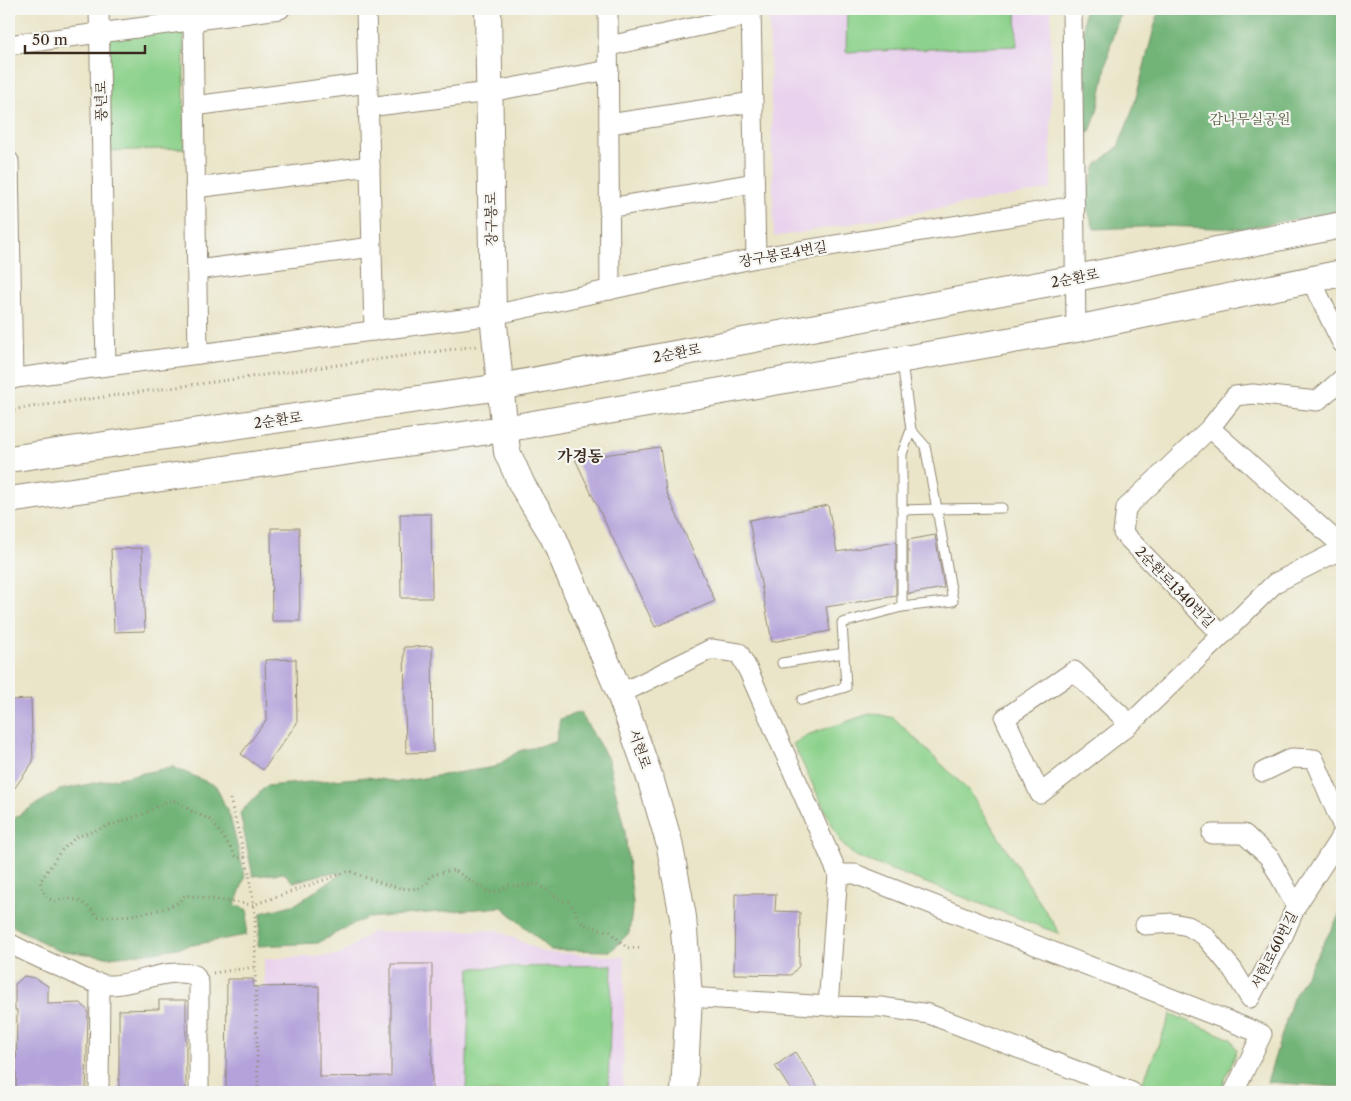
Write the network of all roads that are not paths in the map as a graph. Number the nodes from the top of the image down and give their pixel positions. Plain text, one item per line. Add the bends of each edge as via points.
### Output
1 (99, 9) edge
2 (280, 9) edge
3 (366, 9) edge
4 (488, 9) edge
5 (608, 9) edge
6 (1072, 9) edge
7 (751, 12) edge
8 (193, 20) junction
9 (100, 33) junction
10 (9, 45) edge
11 (609, 46) junction
12 (609, 70) junction
13 (368, 84) junction
14 (489, 92) junction
15 (753, 102) junction
16 (194, 106) junction
17 (368, 107) junction
18 (609, 124) junction
19 (9, 161) edge
20 (370, 166) junction
21 (754, 183) junction
22 (195, 188) junction
23 (1075, 206) junction
24 (609, 208) junction
25 (9, 213) edge
26 (1342, 225) edge
27 (372, 248) junction
28 (756, 258) junction
29 (197, 270) junction
30 (1342, 273) edge
31 (1076, 278) junction
32 (1311, 280) junction
33 (610, 290) junction
34 (10, 296) edge
35 (493, 315) junction
36 (1076, 329) junction
37 (374, 331) junction
38 (1342, 343) edge
39 (198, 354) junction
40 (901, 360) junction
41 (106, 366) junction
42 (11, 379) edge
43 (1342, 379) edge
44 (500, 387) junction
45 (1210, 428) junction
46 (504, 430) junction
47 (911, 430) junction
48 (9, 459) edge
49 (9, 500) edge
50 (1002, 508) dead end
51 (938, 509) junction
52 (902, 510) junction
53 (1342, 547) edge
54 (902, 607) junction
55 (1222, 635) junction
56 (844, 653) junction
57 (782, 663) dead end
58 (620, 694) junction
59 (802, 700) dead end
60 (1130, 724) junction
61 (1263, 772) dead end
62 (1342, 825) edge
63 (1212, 834) dead end
64 (1342, 835) edge
65 (838, 874) junction
66 (1296, 906) junction
67 (1145, 924) dead end
68 (9, 943) edge
69 (100, 983) junction
70 (689, 996) junction
71 (828, 1006) junction
72 (99, 1092) edge
73 (199, 1092) edge
74 (684, 1092) edge
75 (1132, 1092) edge
76 (1234, 1092) edge

1 - 9 street, 풍년로
2 - 8 street
3 - 13 street
4 - 14 street, 장구봉로
5 - 11 street
6 - 23 street
7 - 11 street
7 - 15 street
8 - 9 street
8 - 16 street
9 - 10 street
9 - 41 street, 풍년로
11 - 12 street
12 - 14 street
12 - 18 street
13 - 16 street
13 - 17 street
14 - 17 street
14 - 35 street, 장구봉로
15 - 18 street
15 - 21 street
16 - 22 street
17 - 20 street
18 - 24 street
19 - 25 street
20 - 22 street
20 - 27 street
21 - 24 street
21 - 28 street
22 - 29 street
23 - 28 street, 장구봉로4번길
23 - 31 street
24 - 33 street
25 - 34 street
26 - 31 street, 2순환로
27 - 29 street
27 - 37 street
28 - 33 street, 장구봉로4번길
29 - 39 street
30 - 32 street
31 - 36 street
31 - 44 street, 2순환로
32 - 36 street
32 - 38 street
33 - 35 street, 장구봉로4번길
34 - 42 street
35 - 37 street, 장구봉로4번길
35 - 44 street, 장구봉로
36 - 40 street
37 - 39 street, 장구봉로4번길
39 - 41 street, 장구봉로4번길
40 - 46 street
40 - 47 lane
41 - 42 street, 장구봉로4번길
43 - 45 street, 2순환로1340번길 via 1317,401 1253,394 1235,396
44 - 46 street, 장구봉로
44 - 48 street, 2순환로
45 - 53 street, 2순환로1340번길
45 - 55 street, 2순환로1340번길 via 1126,508 1123,533
46 - 49 street
46 - 58 street, 서현로 via 507,452 522,485 553,536
47 - 51 lane via 926,446
47 - 52 lane via 902,454
50 - 51 lane
51 - 52 lane
51 - 54 lane via 953,601
52 - 54 lane
53 - 55 street, 2순환로1340번길 via 1276,583
54 - 56 lane via 842,623
55 - 60 street
56 - 57 lane
56 - 59 lane via 846,687
58 - 65 street via 712,648 738,653
58 - 70 street, 서현로 via 669,842 683,917
60 - 60 street via 1040,794 1005,718 1074,671
61 - 62 street via 1292,758 1314,759
63 - 66 street via 1244,834 1269,857
64 - 66 street, 서현로60번길
65 - 71 street
65 - 76 street via 855,874 1262,1034
66 - 67 street, 서현로60번길 via 1280,944 1250,998 1233,970 1205,936 1188,926
68 - 69 street
69 - 72 street
69 - 73 street via 126,984 185,972 195,975 199,983
70 - 71 street
70 - 74 street, 서현로
71 - 75 street via 881,1007 929,1014

